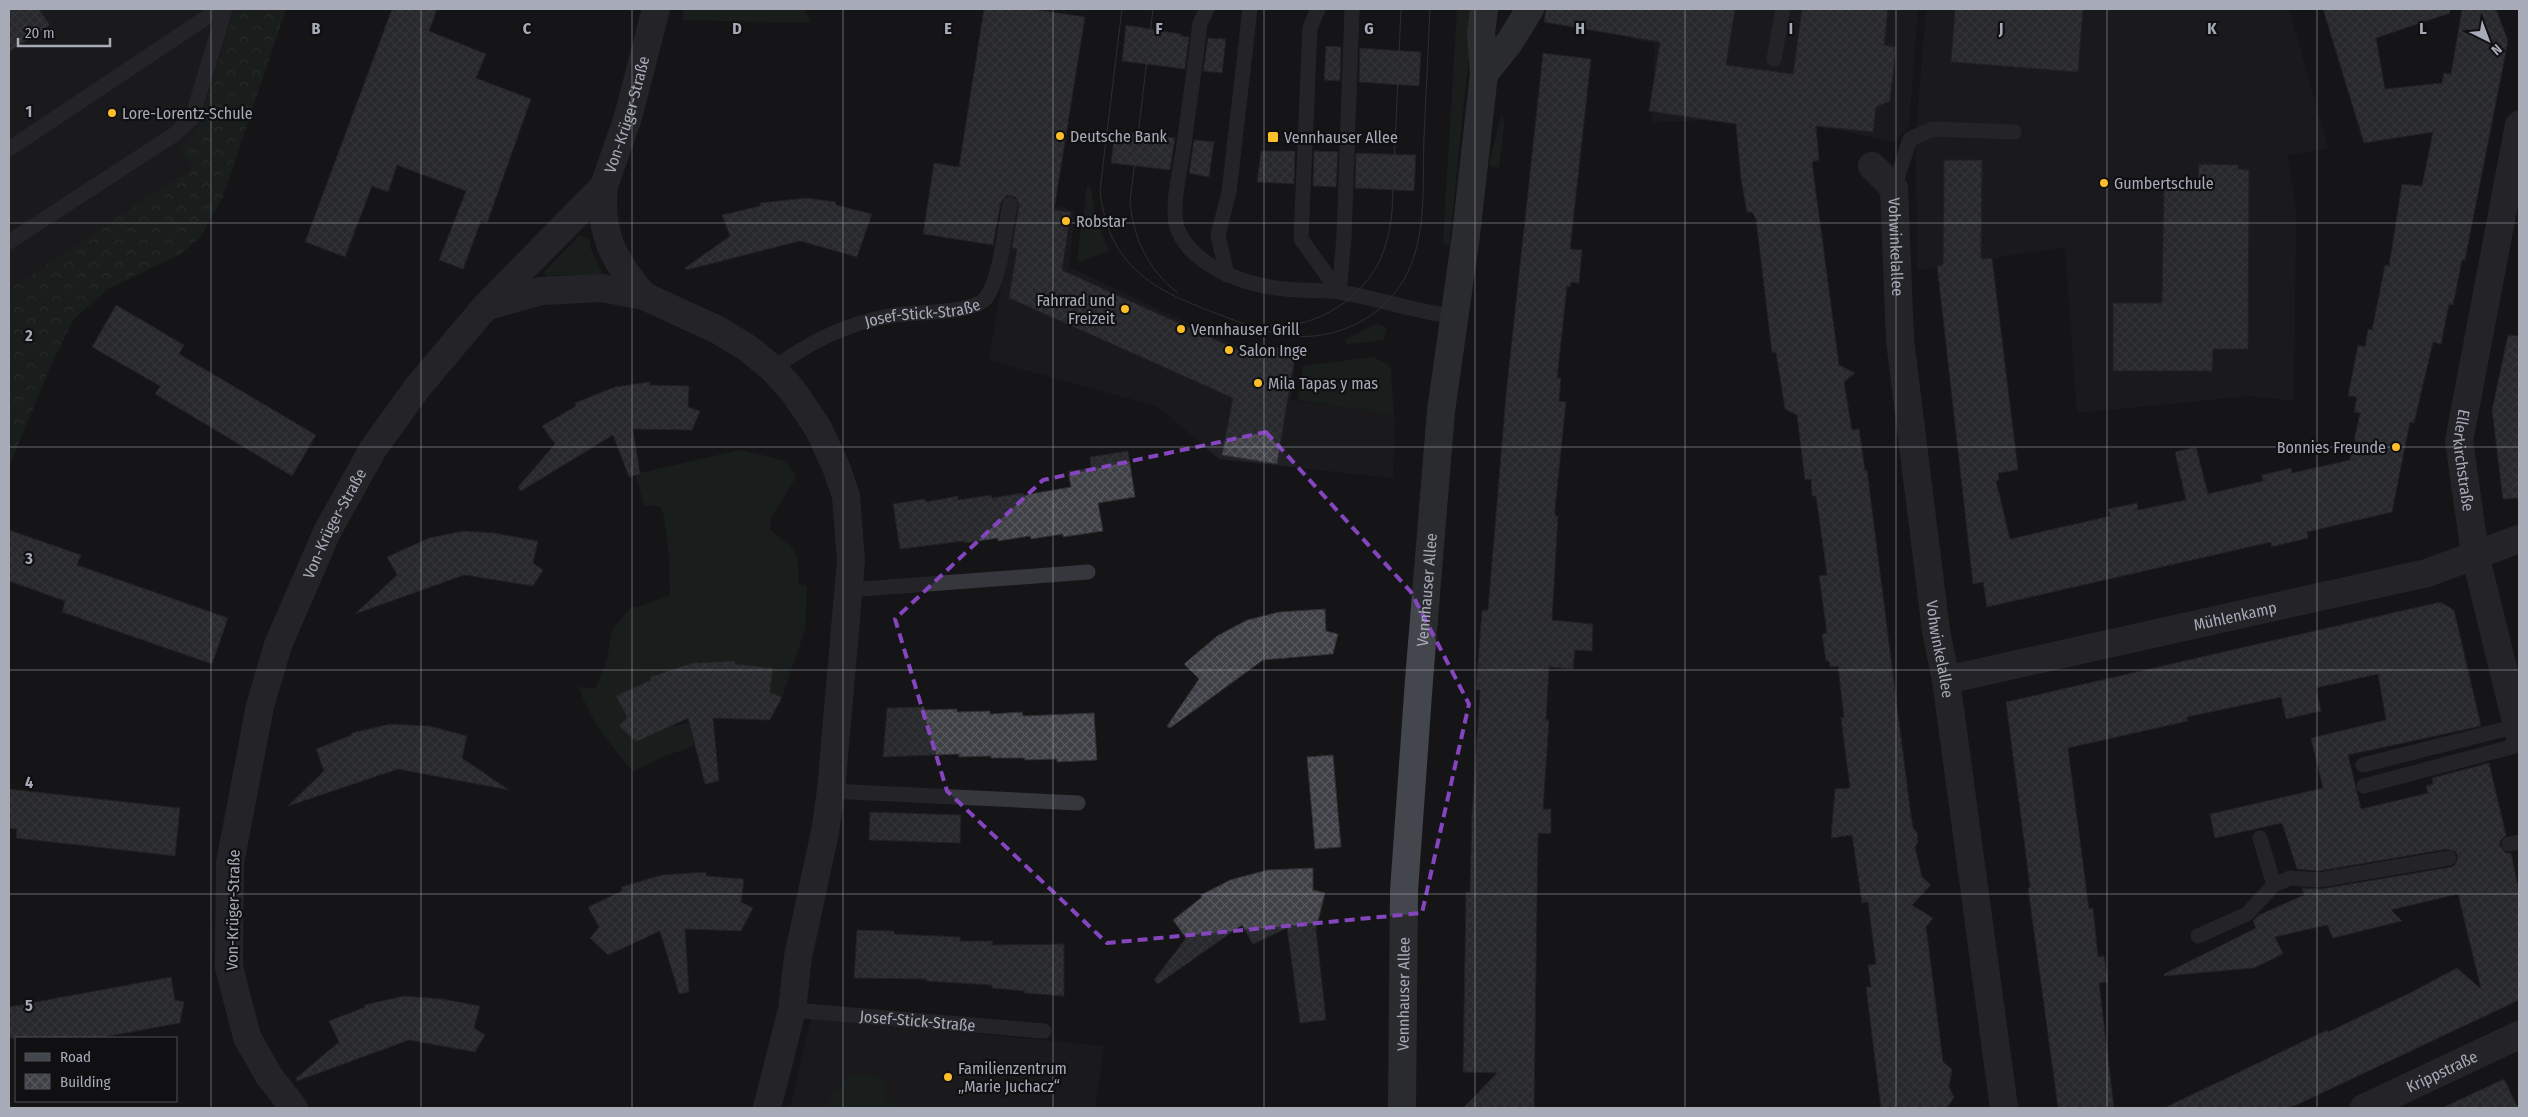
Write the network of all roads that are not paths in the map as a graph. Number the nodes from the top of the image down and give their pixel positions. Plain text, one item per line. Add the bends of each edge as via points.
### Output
1 (219, 9) edge
2 (225, 9) edge
3 (656, 9) edge
4 (1207, 9) edge
5 (1240, 9) edge
6 (1318, 9) edge
7 (1352, 9) edge
8 (1484, 9) edge
9 (1530, 9) edge
10 (1783, 9) edge
11 (1250, 15) edge
12 (1774, 59) dead end
13 (1484, 74) junction
14 (2519, 125) edge
15 (2014, 132) dead end
16 (9, 149) edge
17 (1872, 166) dead end
18 (604, 186) junction
19 (1894, 188) junction
20 (1010, 204) dead end
21 (9, 242) edge
22 (1227, 275) junction
23 (1339, 292) junction
24 (644, 296) junction
25 (486, 306) junction
26 (1454, 316) junction
27 (773, 369) junction
28 (2519, 539) edge
29 (2475, 554) junction
30 (1088, 572) dead end
31 (849, 590) junction
32 (1946, 680) junction
33 (2519, 735) edge
34 (2362, 765) dead end
35 (2364, 786) dead end
36 (831, 791) junction
37 (1078, 803) dead end
38 (2260, 838) dead end
39 (2449, 858) dead end
40 (2274, 885) junction
41 (2198, 936) dead end
42 (792, 1010) junction
43 (1044, 1032) dead end
44 (2519, 1035) edge
45 (294, 1108) edge
46 (767, 1108) edge
47 (1402, 1108) edge
48 (2004, 1108) edge
49 (2364, 1108) edge

1 - 16 lane
2 - 21 lane via 192,118 175,134
3 - 18 street, Von-Krüger-Straße via 628,117
4 - 22 lane via 1200,23 1176,218 1178,229 1199,257
5 - 11 lane
6 - 23 lane via 1310,28 1301,239
7 - 23 lane
8 - 13 main road, Vennhauser Allee via 1481,33
9 - 13 main road via 1514,36
10 - 12 lane
11 - 22 lane via 1230,192 1218,235
13 - 26 main road, Vennhauser Allee
14 - 29 street, Ellerkirchstraße via 2459,441
15 - 19 lane, Vohwinkelallee via 1933,128 1910,139
17 - 19 street, Vohwinkelallee
18 - 24 street via 602,210 609,243 616,260
18 - 25 street, Von-Krüger-Straße
19 - 32 street, Vohwinkelallee via 1900,340 1936,631
20 - 27 lane, Josef-Stick-Straße via 996,275 985,298 971,307 888,316 821,337
22 - 23 lane via 1284,289
23 - 26 lane via 1423,313
24 - 25 street via 602,288 541,291
24 - 27 street via 718,330
25 - 45 street, Von-Krüger-Straße via 417,388 373,448 324,540 278,645 260,706 230,863 229,967 247,1037 269,1076
26 - 47 main road, Vennhauser Allee via 1437,451 1404,891
27 - 31 street via 793,390 818,428 846,496 850,526
28 - 29 street, Mühlenkamp
29 - 32 street, Mühlenkamp via 2427,573
29 - 33 street, Ellerkirchstraße
30 - 31 lane
31 - 36 street
32 - 48 street, Vohwinkelallee
33 - 34 lane
33 - 35 lane
36 - 37 lane
36 - 42 street via 798,957
38 - 40 lane
39 - 40 lane via 2319,880 2290,878
40 - 41 lane via 2247,914
42 - 43 lane, Josef-Stick-Straße
42 - 46 street
44 - 49 street, Krippstraße

